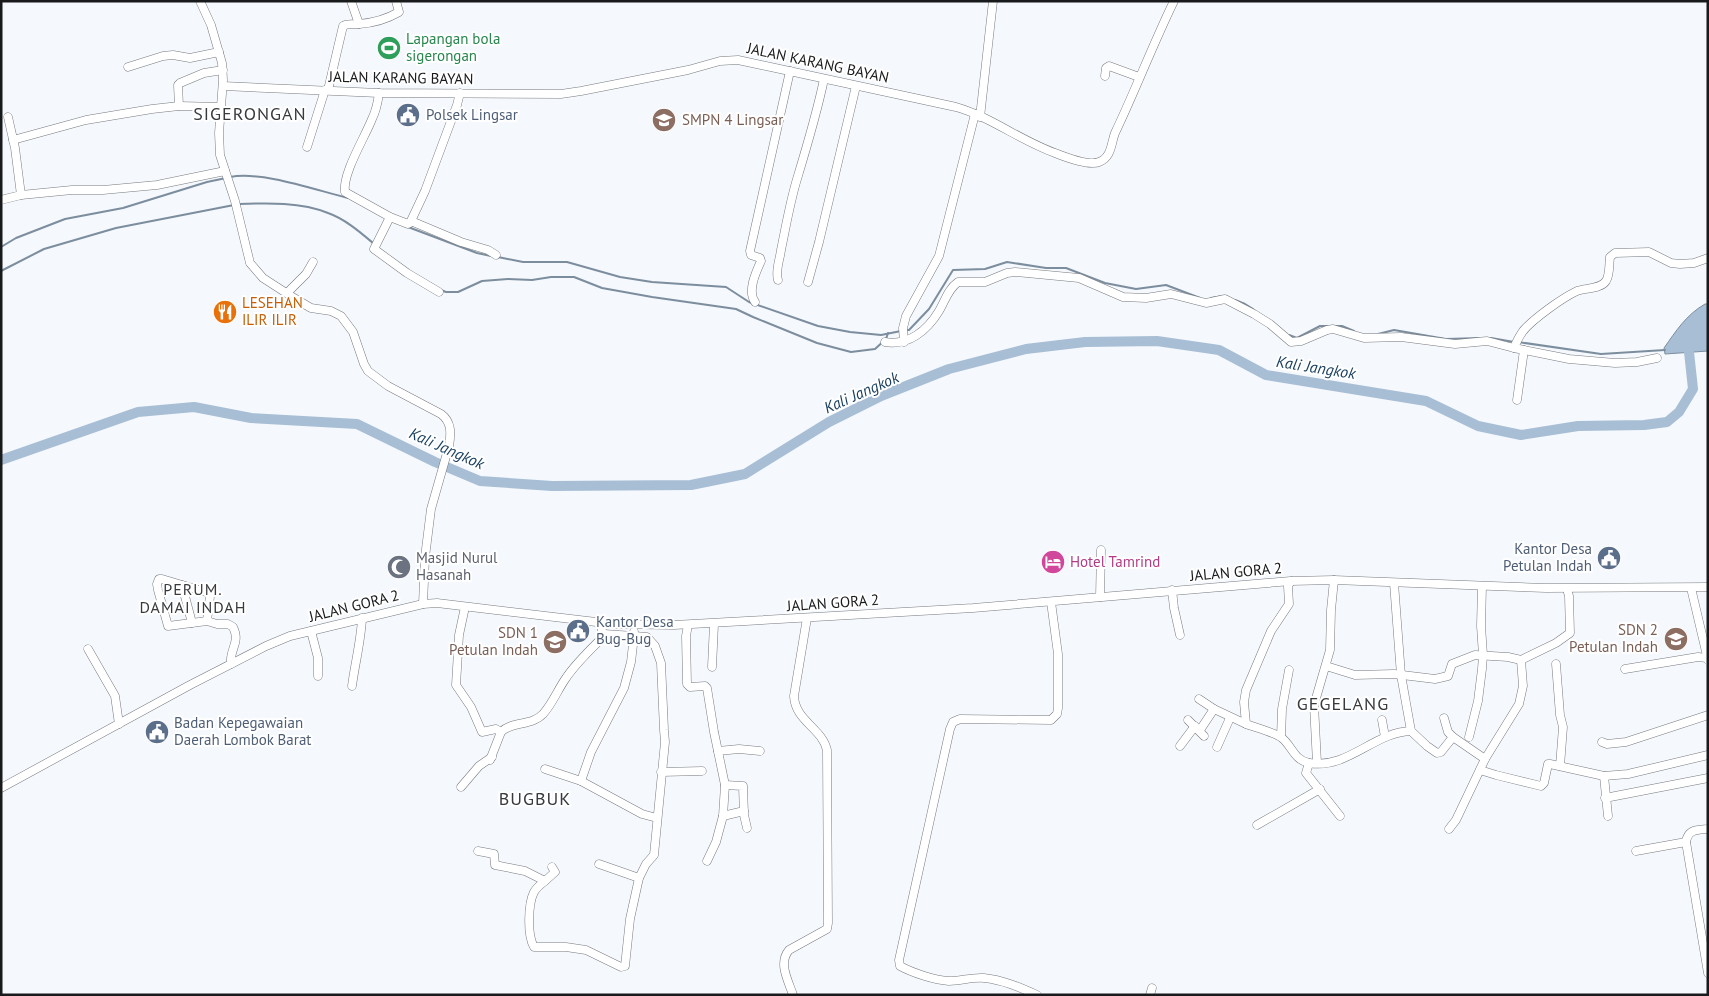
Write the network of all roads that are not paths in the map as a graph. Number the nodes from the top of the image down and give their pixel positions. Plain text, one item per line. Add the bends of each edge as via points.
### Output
1 (200, 1) edge
2 (351, 1) edge
3 (396, 1) edge
4 (993, 1) edge
5 (1174, 1) edge
6 (359, 24) junction
7 (219, 52) junction
8 (128, 67) dead end
9 (223, 70) junction
10 (790, 71) junction
11 (1105, 76) dead end
12 (1139, 77) junction
13 (824, 79) junction
14 (223, 86) junction
15 (856, 86) junction
16 (327, 90) junction
17 (379, 92) junction
18 (460, 93) junction
19 (179, 106) junction
20 (221, 107) junction
21 (978, 115) junction
22 (8, 117) dead end
23 (13, 140) junction
24 (307, 147) dead end
25 (226, 176) junction
26 (21, 195) junction
27 (1, 200) edge
28 (389, 219) junction
29 (411, 221) junction
30 (496, 255) dead end
31 (1708, 258) edge
32 (313, 262) dead end
33 (778, 280) dead end
34 (808, 282) dead end
35 (439, 292) dead end
36 (287, 293) junction
37 (755, 302) dead end
38 (904, 341) junction
39 (885, 342) dead end
40 (1514, 348) junction
41 (1524, 350) junction
42 (1657, 358) dead end
43 (1517, 400) dead end
44 (1101, 550) dead end
45 (1334, 580) junction
46 (1291, 581) junction
47 (1394, 583) junction
48 (182, 585) junction
49 (1482, 586) junction
50 (1691, 588) junction
51 (1708, 588) edge
52 (1567, 589) junction
53 (1172, 590) junction
54 (1100, 597) junction
55 (1052, 602) junction
56 (424, 604) junction
57 (465, 607) junction
58 (362, 618) junction
59 (807, 618) junction
60 (207, 621) junction
61 (192, 623) junction
62 (601, 623) junction
63 (714, 624) junction
64 (634, 625) junction
65 (688, 625) junction
66 (311, 631) junction
67 (604, 634) junction
68 (1180, 635) dead end
69 (634, 636) junction
70 (88, 649) dead end
71 (1483, 655) junction
72 (1708, 659) edge
73 (1521, 660) junction
74 (231, 664) junction
75 (1556, 664) dead end
76 (1326, 666) junction
77 (712, 668) dead end
78 (1625, 668) dead end
79 (1289, 670) dead end
80 (1401, 675) junction
81 (318, 676) dead end
82 (352, 686) dead end
83 (1199, 700) dead end
84 (1214, 709) junction
85 (1708, 715) edge
86 (1230, 718) junction
87 (1444, 718) dead end
88 (1188, 720) dead end
89 (1382, 720) dead end
90 (120, 724) junction
91 (1246, 724) junction
92 (1200, 731) junction
93 (1411, 731) junction
94 (501, 732) junction
95 (1469, 736) dead end
96 (1281, 737) junction
97 (1385, 737) junction
98 (1453, 737) junction
99 (1602, 742) dead end
100 (1180, 746) dead end
101 (1217, 747) dead end
102 (718, 751) junction
103 (760, 751) dead end
104 (1708, 755) edge
105 (1485, 759) junction
106 (1313, 763) junction
107 (1560, 766) junction
108 (545, 769) dead end
109 (1480, 770) junction
110 (702, 771) dead end
111 (661, 772) junction
112 (1604, 776) junction
113 (1708, 778) edge
114 (580, 780) junction
115 (725, 785) junction
116 (461, 787) dead end
117 (1, 788) edge
118 (1320, 789) junction
119 (1605, 798) junction
120 (744, 810) junction
121 (723, 816) junction
122 (1340, 816) dead end
123 (1608, 816) dead end
124 (657, 818) junction
125 (1257, 824) dead end
126 (747, 828) dead end
127 (1449, 829) dead end
128 (1708, 829) edge
129 (1686, 842) junction
130 (478, 851) dead end
131 (1636, 851) dead end
132 (707, 861) dead end
133 (599, 864) dead end
134 (552, 867) dead end
135 (639, 878) junction
136 (546, 881) junction
137 (1708, 973) edge
138 (793, 995) edge
139 (1036, 995) edge

1 - 7 street
2 - 6 street
3 - 6 street via 399,12
4 - 21 street
5 - 12 street, JALAN KARANG BAYAN
6 - 16 street via 346,24 341,28
7 - 8 street via 190,58 163,56
7 - 9 street
9 - 14 street
9 - 19 street via 180,82
10 - 13 street, JALAN KARANG BAYAN
10 - 18 street, JALAN KARANG BAYAN via 743,60 726,60 572,93
10 - 37 street via 750,251 761,261 752,293
11 - 12 street via 1109,66
12 - 21 street, JALAN KARANG BAYAN via 1110,151 1098,162 1054,153
13 - 15 street, JALAN KARANG BAYAN
13 - 33 street via 786,226
14 - 16 street, JALAN KARANG BAYAN
14 - 20 street
15 - 21 street, JALAN KARANG BAYAN via 926,100
15 - 34 street
16 - 17 street, JALAN KARANG BAYAN
16 - 24 street
17 - 18 street, JALAN KARANG BAYAN
17 - 28 street via 372,119 344,188 345,192
18 - 29 street
19 - 20 street
19 - 23 street via 86,120
20 - 25 street via 220,154
21 - 38 street via 939,256 906,316
22 - 23 street
23 - 26 street
25 - 26 street via 150,186
25 - 36 street via 250,263 263,278
26 - 27 street
28 - 29 street via 406,224
28 - 35 street via 375,250
29 - 30 street
31 - 40 street via 1680,264 1649,252 1615,253 1610,257 1605,282 1562,300 1528,326
32 - 36 street
36 - 56 street via 311,308 342,316 354,335 364,364 376,378 435,411 449,424 447,452 431,509
38 - 39 street
38 - 40 street via 930,323 958,282 985,282 1012,272 1079,278 1124,297 1171,294 1206,303 1225,299 1254,314 1292,342 1329,329 1364,338 1401,337 1455,344 1487,341
40 - 41 street
41 - 42 street via 1557,358 1611,362
41 - 43 street
44 - 54 street
45 - 46 street, JALAN GORA 2
45 - 47 street, JALAN GORA 2
45 - 76 street via 1331,646
46 - 53 street, JALAN GORA 2
46 - 91 street via 1288,586 1289,604 1271,631 1246,690
47 - 49 street, JALAN GORA 2
47 - 80 street
48 - 60 street via 209,593
48 - 61 street
48 - 61 street via 162,579 157,582 168,626
49 - 52 street, JALAN GORA 2
49 - 71 street
50 - 51 street, JALAN GORA 2
50 - 52 street, JALAN GORA 2
50 - 72 street
52 - 73 street via 1570,633
53 - 54 street, JALAN GORA 2
53 - 68 street
54 - 55 street, JALAN GORA 2
55 - 59 street, JALAN GORA 2
55 - 139 street via 1058,654 1057,714 1051,720 960,719 953,722 899,960 905,969 934,978 949,981 983,978 1011,983
56 - 57 street, JALAN GORA 2
56 - 58 street, JALAN GORA 2
57 - 62 street, JALAN GORA 2
57 - 94 street via 459,636 456,685 482,732 496,729
58 - 66 street, JALAN GORA 2
58 - 82 street
59 - 63 street, JALAN GORA 2
59 - 138 street via 794,702 801,716 822,736 827,750 828,923 827,929 784,955 784,968
60 - 61 street
60 - 74 street via 228,624 234,629 236,641
62 - 64 street, JALAN GORA 2
62 - 67 street
63 - 65 street, JALAN GORA 2
63 - 77 street
64 - 65 street, JALAN GORA 2
64 - 69 street
65 - 102 street via 687,684 707,687
66 - 74 street, JALAN GORA 2 via 279,640
66 - 81 street via 318,658
67 - 69 street
67 - 94 street via 568,676 543,713 534,720
69 - 111 street via 651,639 661,663 665,742
69 - 114 street via 624,688
70 - 90 street via 115,696
71 - 73 street
71 - 80 street via 1453,663 1448,676 1441,678
71 - 95 street
72 - 78 street via 1698,657
73 - 105 street via 1521,698
74 - 90 street, JALAN GORA 2
75 - 107 street via 1563,728
76 - 80 street via 1353,674
76 - 106 street via 1314,705
79 - 96 street
80 - 93 street
83 - 84 street
84 - 86 street
84 - 92 street
85 - 99 street via 1626,742
86 - 91 street
86 - 101 street
87 - 98 street
88 - 92 street
89 - 97 street
90 - 117 street, JALAN GORA 2
91 - 96 street
92 - 100 street
93 - 97 street
93 - 98 street via 1439,753
94 - 116 street via 490,761 479,766
96 - 106 street via 1297,757
97 - 106 street via 1338,761
98 - 105 street
102 - 103 street
102 - 115 street
104 - 112 street via 1628,774
105 - 109 street
106 - 118 street via 1306,773
107 - 109 street via 1548,764 1541,786
107 - 112 street
108 - 114 street
109 - 127 street
110 - 111 street
111 - 124 street
112 - 119 street
113 - 119 street
114 - 124 street via 642,814
115 - 120 street via 743,786
115 - 121 street
118 - 122 street
118 - 125 street
119 - 123 street
120 - 121 street
120 - 126 street
121 - 132 street
124 - 135 street via 654,855
128 - 129 street via 1691,832
129 - 131 street
129 - 137 street
130 - 136 street via 494,854 495,865 525,871
133 - 135 street
134 - 136 street via 554,872
135 - 136 street via 623,967 586,950 533,946 530,906 536,890

